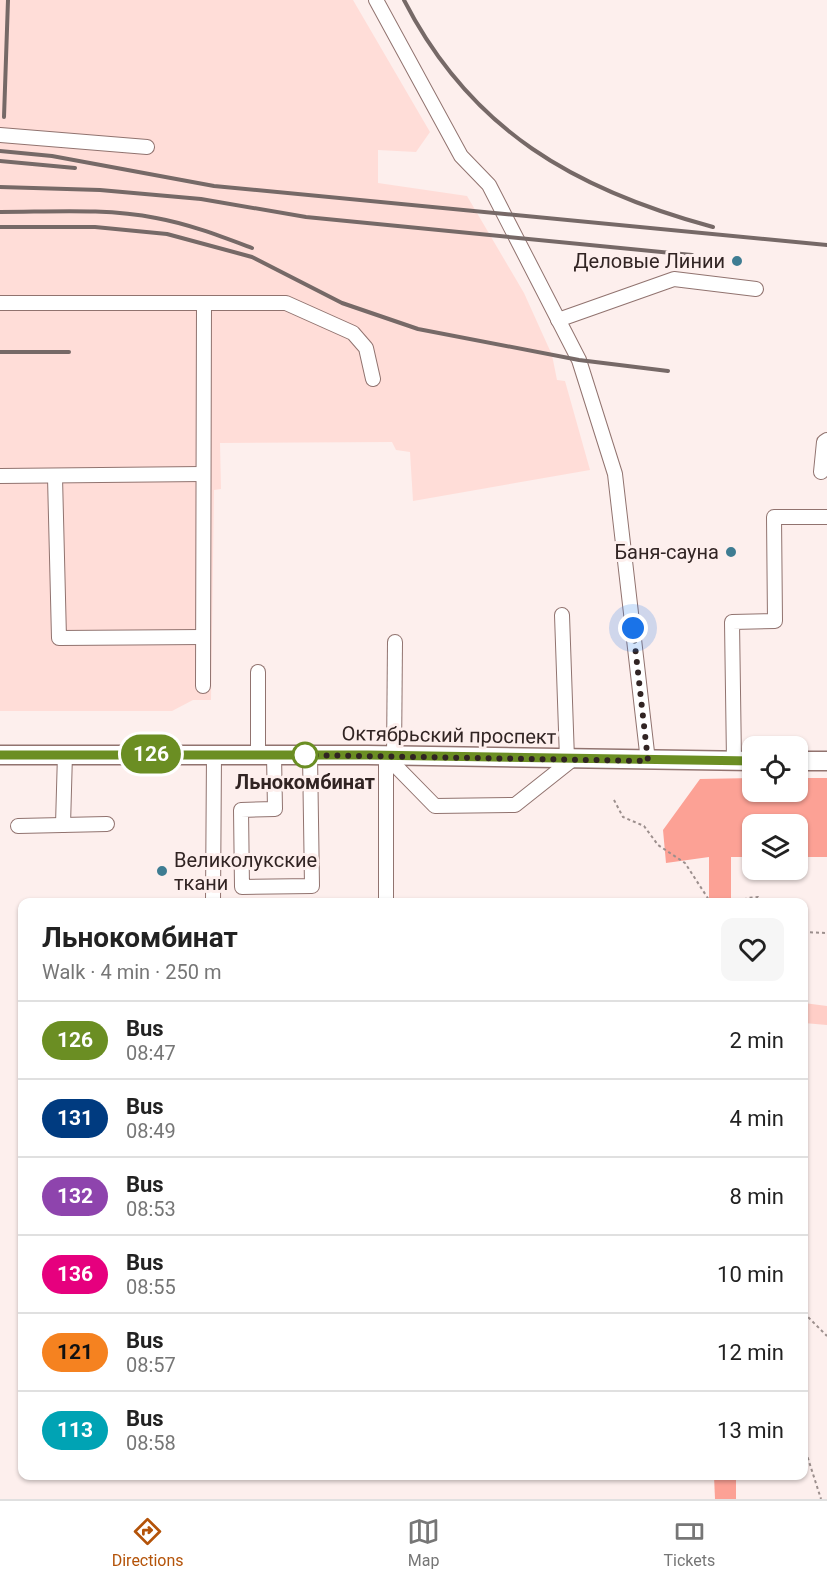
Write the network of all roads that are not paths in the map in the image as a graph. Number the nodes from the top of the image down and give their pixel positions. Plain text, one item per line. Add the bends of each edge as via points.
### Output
1 (376, 0) edge
2 (0, 135) edge
3 (147, 147) dead end
4 (756, 289) dead end
5 (0, 303) edge
6 (204, 303) junction
7 (558, 320) junction
8 (373, 379) dead end
9 (827, 440) edge
10 (821, 472) dead end
11 (203, 474) junction
12 (0, 476) edge
13 (56, 477) junction
14 (827, 517) edge
15 (562, 615) dead end
16 (203, 637) junction
17 (395, 642) dead end
18 (258, 672) dead end
19 (203, 686) dead end
20 (65, 754) junction
21 (214, 754) junction
22 (0, 755) edge
23 (266, 755) junction
24 (310, 755) junction
25 (390, 756) junction
26 (570, 759) junction
27 (648, 761) junction
28 (734, 761) junction
29 (742, 761) edge
30 (808, 761) edge
31 (827, 761) edge
32 (107, 824) dead end
33 (63, 825) junction
34 (18, 826) dead end
35 (213, 898) edge
36 (386, 898) edge

1 - 7 street via 461,156 489,185
2 - 3 street
4 - 7 street via 674,279
5 - 6 street
6 - 8 street via 286,303 353,333 366,348
6 - 11 street
7 - 27 street via 579,360 615,474
9 - 10 street
11 - 13 street
11 - 16 street
12 - 13 street
13 - 16 street via 58,638
14 - 28 street via 774,517 775,621 732,622
15 - 26 street
16 - 19 street
17 - 25 street
18 - 23 street
20 - 21 main road, Октябрьский проспект
20 - 22 main road, Октябрьский проспект
20 - 33 street
21 - 23 main road, Октябрьский проспект
21 - 35 street
23 - 24 main road, Октябрьский проспект
23 - 24 street via 275,809 241,810 242,887 312,886
24 - 25 main road, Октябрьский проспект
25 - 26 main road, Октябрьский проспект
25 - 26 street via 435,806 514,805
25 - 36 street
26 - 27 main road, Октябрьский проспект
27 - 28 main road, Октябрьский проспект
28 - 29 main road, Октябрьский проспект
30 - 31 main road
32 - 33 street
33 - 34 street

